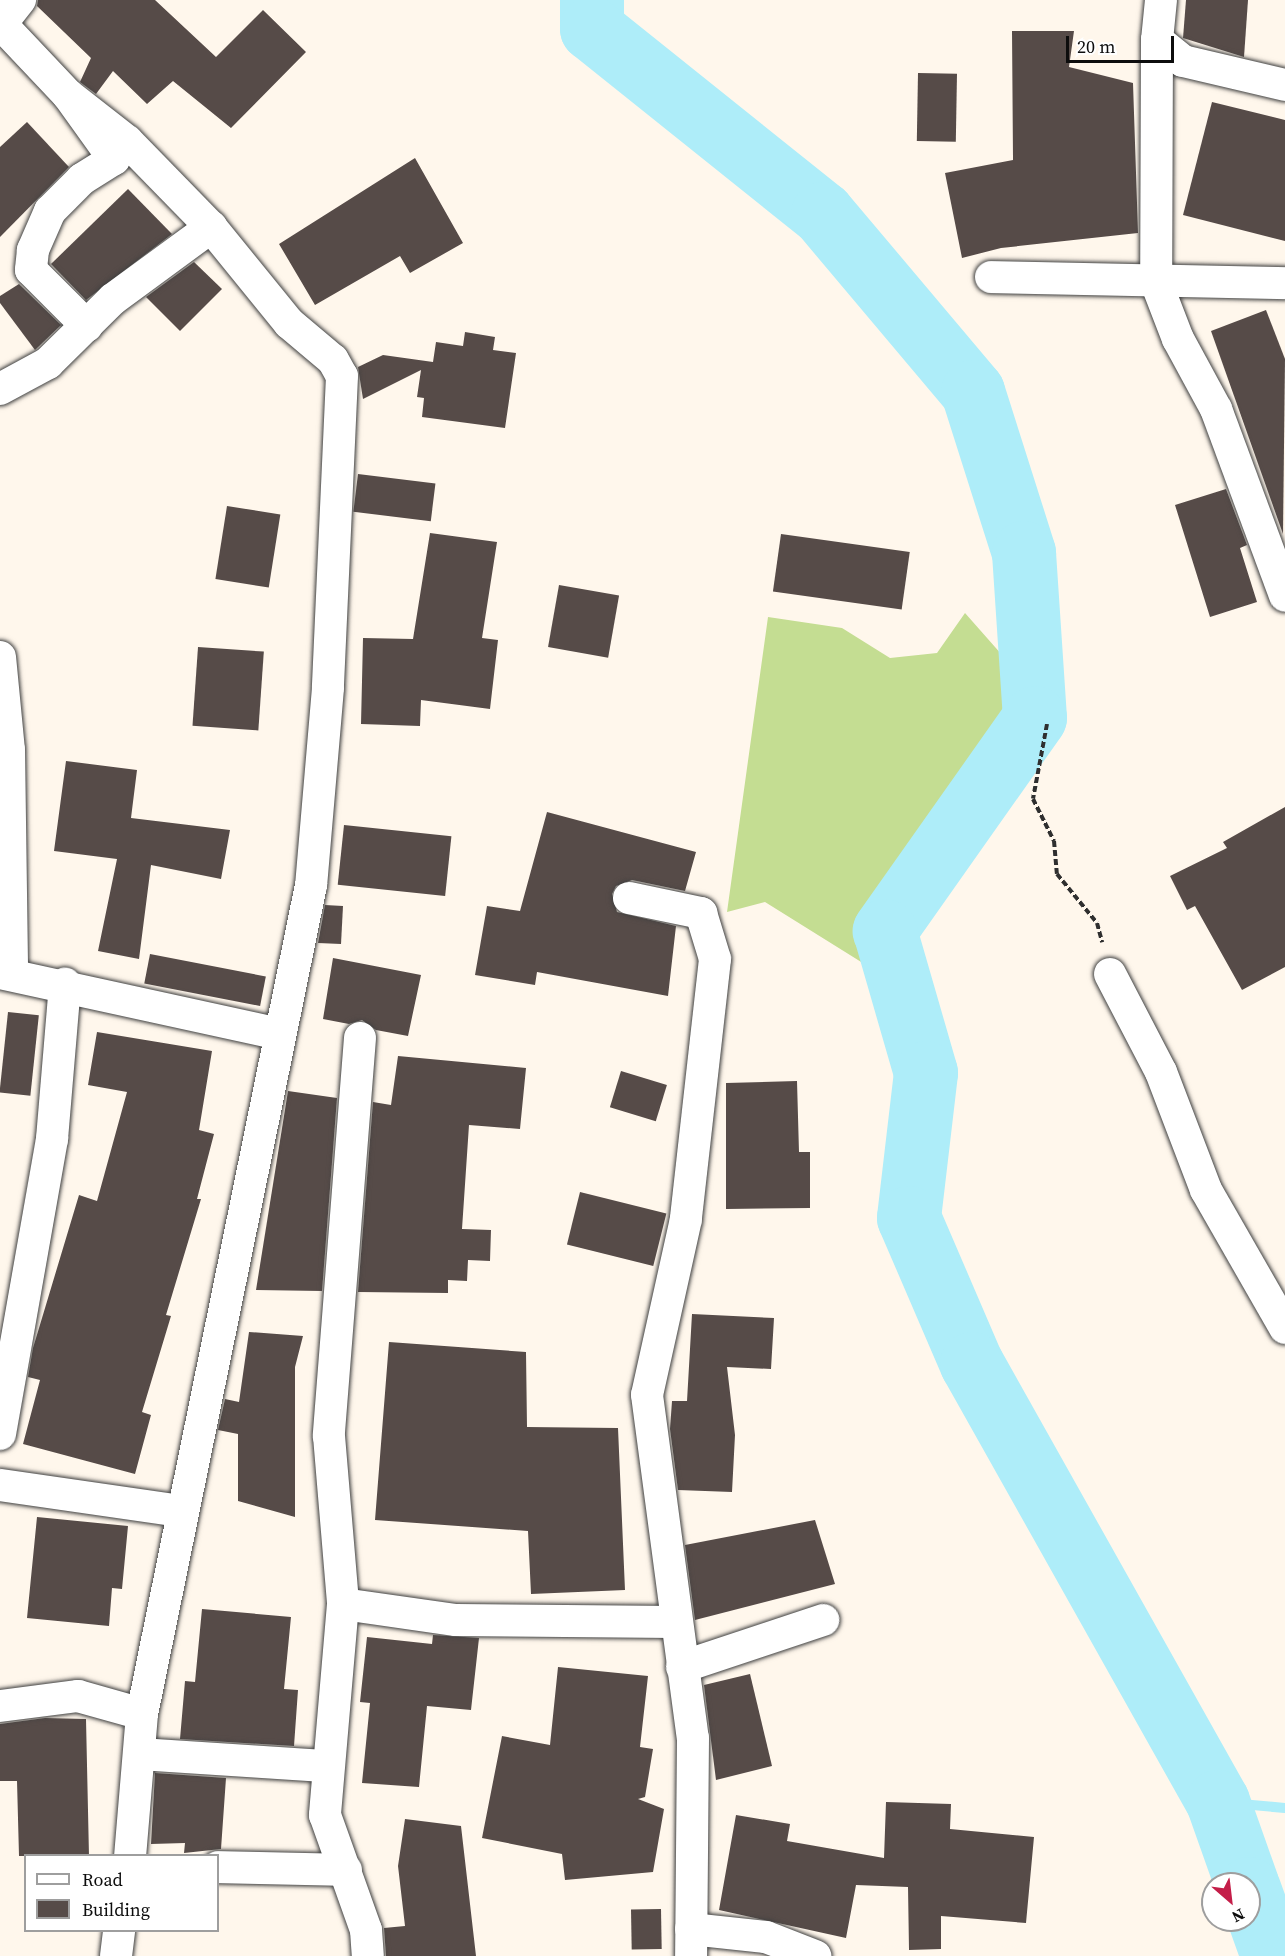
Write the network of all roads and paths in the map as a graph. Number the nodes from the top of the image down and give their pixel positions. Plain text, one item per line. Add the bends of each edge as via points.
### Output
1 (20, 0) edge
2 (1161, 0) edge
3 (0, 23) edge
4 (1157, 40) junction
5 (1285, 86) edge
6 (68, 95) junction
7 (211, 227) junction
8 (991, 277) dead end
9 (1156, 282) junction
10 (1285, 283) edge
11 (87, 326) junction
12 (0, 389) edge
13 (1285, 596) edge
14 (0, 657) edge
15 (1047, 724) dead end
16 (629, 898) dead end
17 (6, 974) edge
18 (1110, 974) joint
19 (64, 984) junction
20 (279, 1034) junction
21 (360, 1038) dead end
22 (1285, 1328) edge
23 (0, 1434) edge
24 (0, 1485) edge
25 (181, 1511) junction
26 (343, 1604) junction
27 (823, 1620) dead end
28 (674, 1622) junction
29 (682, 1667) junction
30 (0, 1706) edge
31 (142, 1714) junction
32 (140, 1754) junction
33 (328, 1766) junction
34 (130, 1854) edge
35 (219, 1867) edge
36 (346, 1870) junction
37 (119, 1932) edge
38 (691, 1942) edge
39 (116, 1956) edge
40 (368, 1956) edge
41 (815, 1956) edge

1 - 3 street
2 - 4 street
3 - 6 street
4 - 5 street via 1201,68
4 - 9 street
6 - 7 street via 127,141
6 - 11 street via 114,159 82,179 51,211 31,270
7 - 11 street via 113,299
7 - 20 street via 289,323 337,368 328,688 311,885
8 - 9 street via 1086,275
9 - 10 street
9 - 13 street via 1178,339 1216,409
11 - 12 street via 48,363
14 - 17 street via 9,750
15 - 18 path via 1032,799 1054,841 1057,874 1097,923
16 - 28 street via 702,913 715,959 686,1219 647,1395
17 - 19 street
18 - 22 street via 1161,1072 1206,1190
19 - 20 street
19 - 23 street via 52,1139
20 - 25 street
21 - 26 street via 329,1436
24 - 25 street
25 - 31 street
26 - 28 street via 456,1620
26 - 33 street
27 - 29 street
28 - 29 street
29 - 38 street via 693,1737
30 - 31 street via 78,1696
31 - 32 street
32 - 33 street
32 - 34 street
33 - 36 street via 325,1815
35 - 36 street
36 - 40 street via 366,1930
37 - 39 street
38 - 41 street via 766,1936

